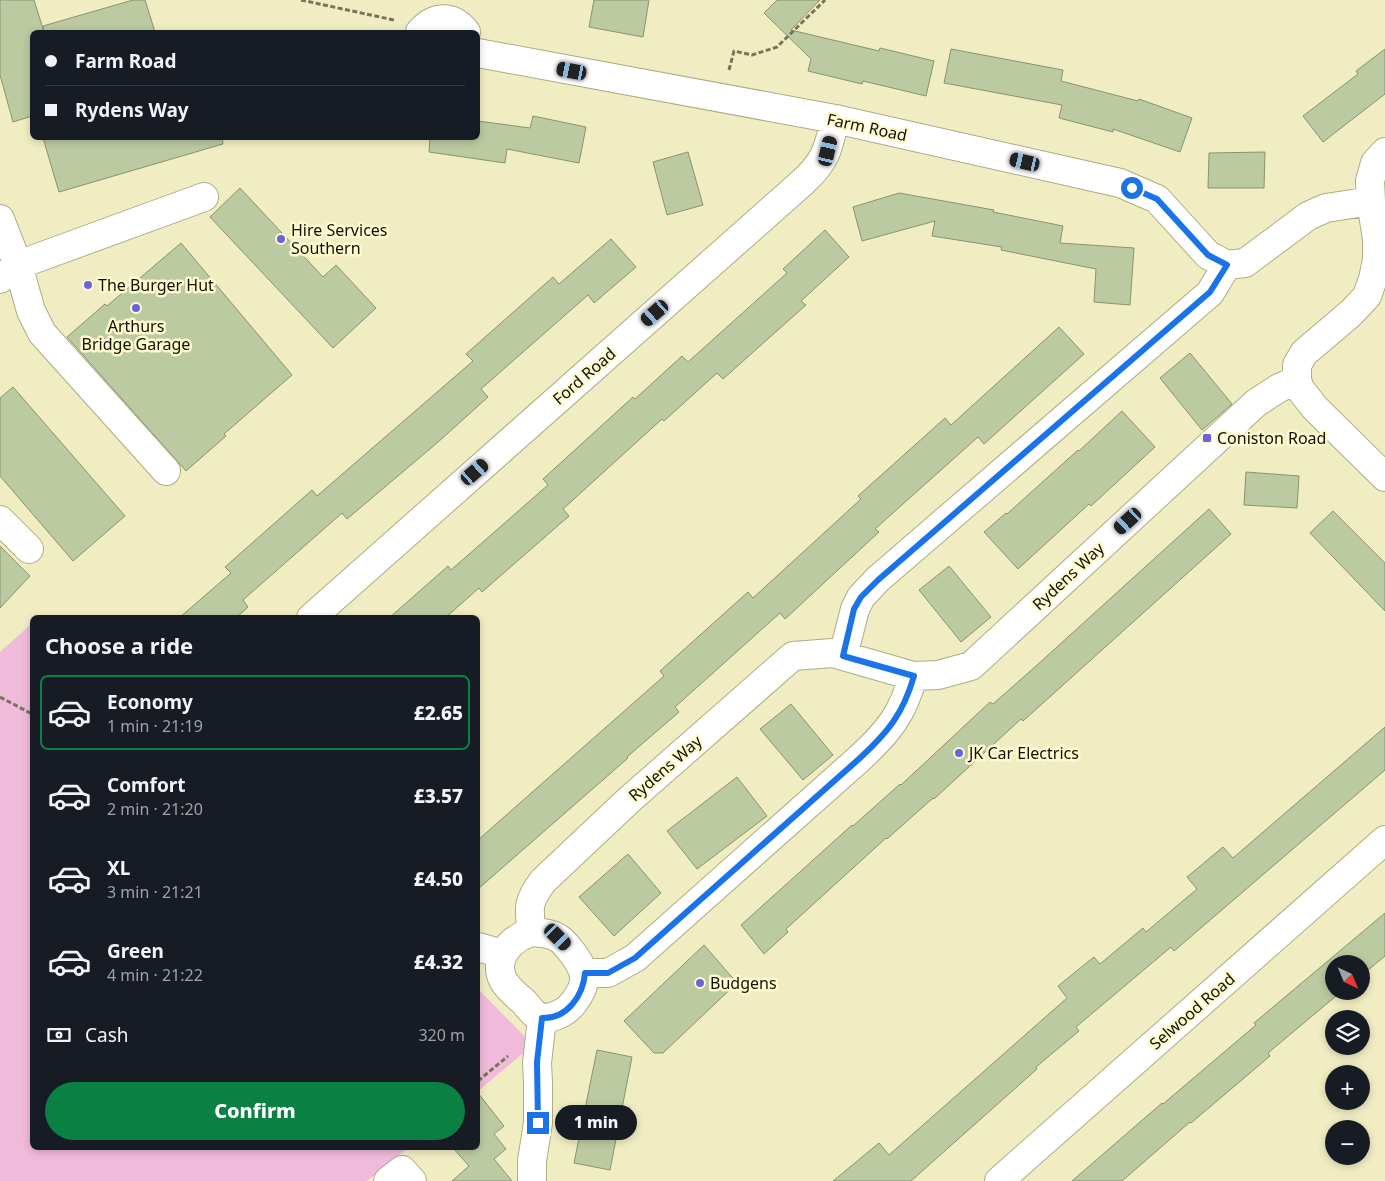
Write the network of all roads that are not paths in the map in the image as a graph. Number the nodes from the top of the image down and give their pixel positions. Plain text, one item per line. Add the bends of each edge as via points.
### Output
1 (409, 27) edge
2 (464, 30) edge
3 (480, 53) edge
4 (835, 119) junction
5 (1385, 152) edge
6 (204, 197) dead end
7 (1371, 201) junction
8 (0, 219) edge
9 (1381, 252) edge
10 (1227, 265) junction
11 (9, 272) edge
12 (1297, 380) junction
13 (166, 471) dead end
14 (1385, 477) edge
15 (0, 520) edge
16 (29, 549) dead end
17 (314, 615) edge
18 (843, 656) junction
19 (914, 676) junction
20 (1385, 840) edge
21 (532, 932) junction
22 (490, 950) edge
23 (585, 973) junction
24 (542, 1018) junction
25 (388, 1181) edge
26 (412, 1181) edge
27 (532, 1181) edge
28 (999, 1181) edge

1 - 2 street via 444,19
3 - 4 street, Farm Road
4 - 10 street, Farm Road via 1120,183 1157,199 1208,255
4 - 17 street, Ford Road via 828,151 820,166
5 - 7 street via 1375,163 1370,181
6 - 11 street
7 - 9 street
7 - 10 street via 1326,208 1308,216 1245,263
8 - 11 street
9 - 12 street via 1367,296 1304,353 1297,365
10 - 18 street via 1210,292 861,597 854,609
11 - 13 street via 42,334
12 - 14 street via 1310,403
12 - 19 street, Rydens Way via 1256,403 971,666 938,675
15 - 16 street
18 - 19 street, Rydens Way
18 - 21 street, Rydens Way via 833,653 793,656 637,793 543,881 532,896 529,913
19 - 23 street via 898,717 860,758 635,958 608,973
20 - 28 street, Selwood Road
21 - 22 street
21 - 23 street via 558,937
22 - 24 street via 512,992
23 - 24 street via 580,995 570,1007 557,1015
24 - 27 street
25 - 26 street via 402,1170

